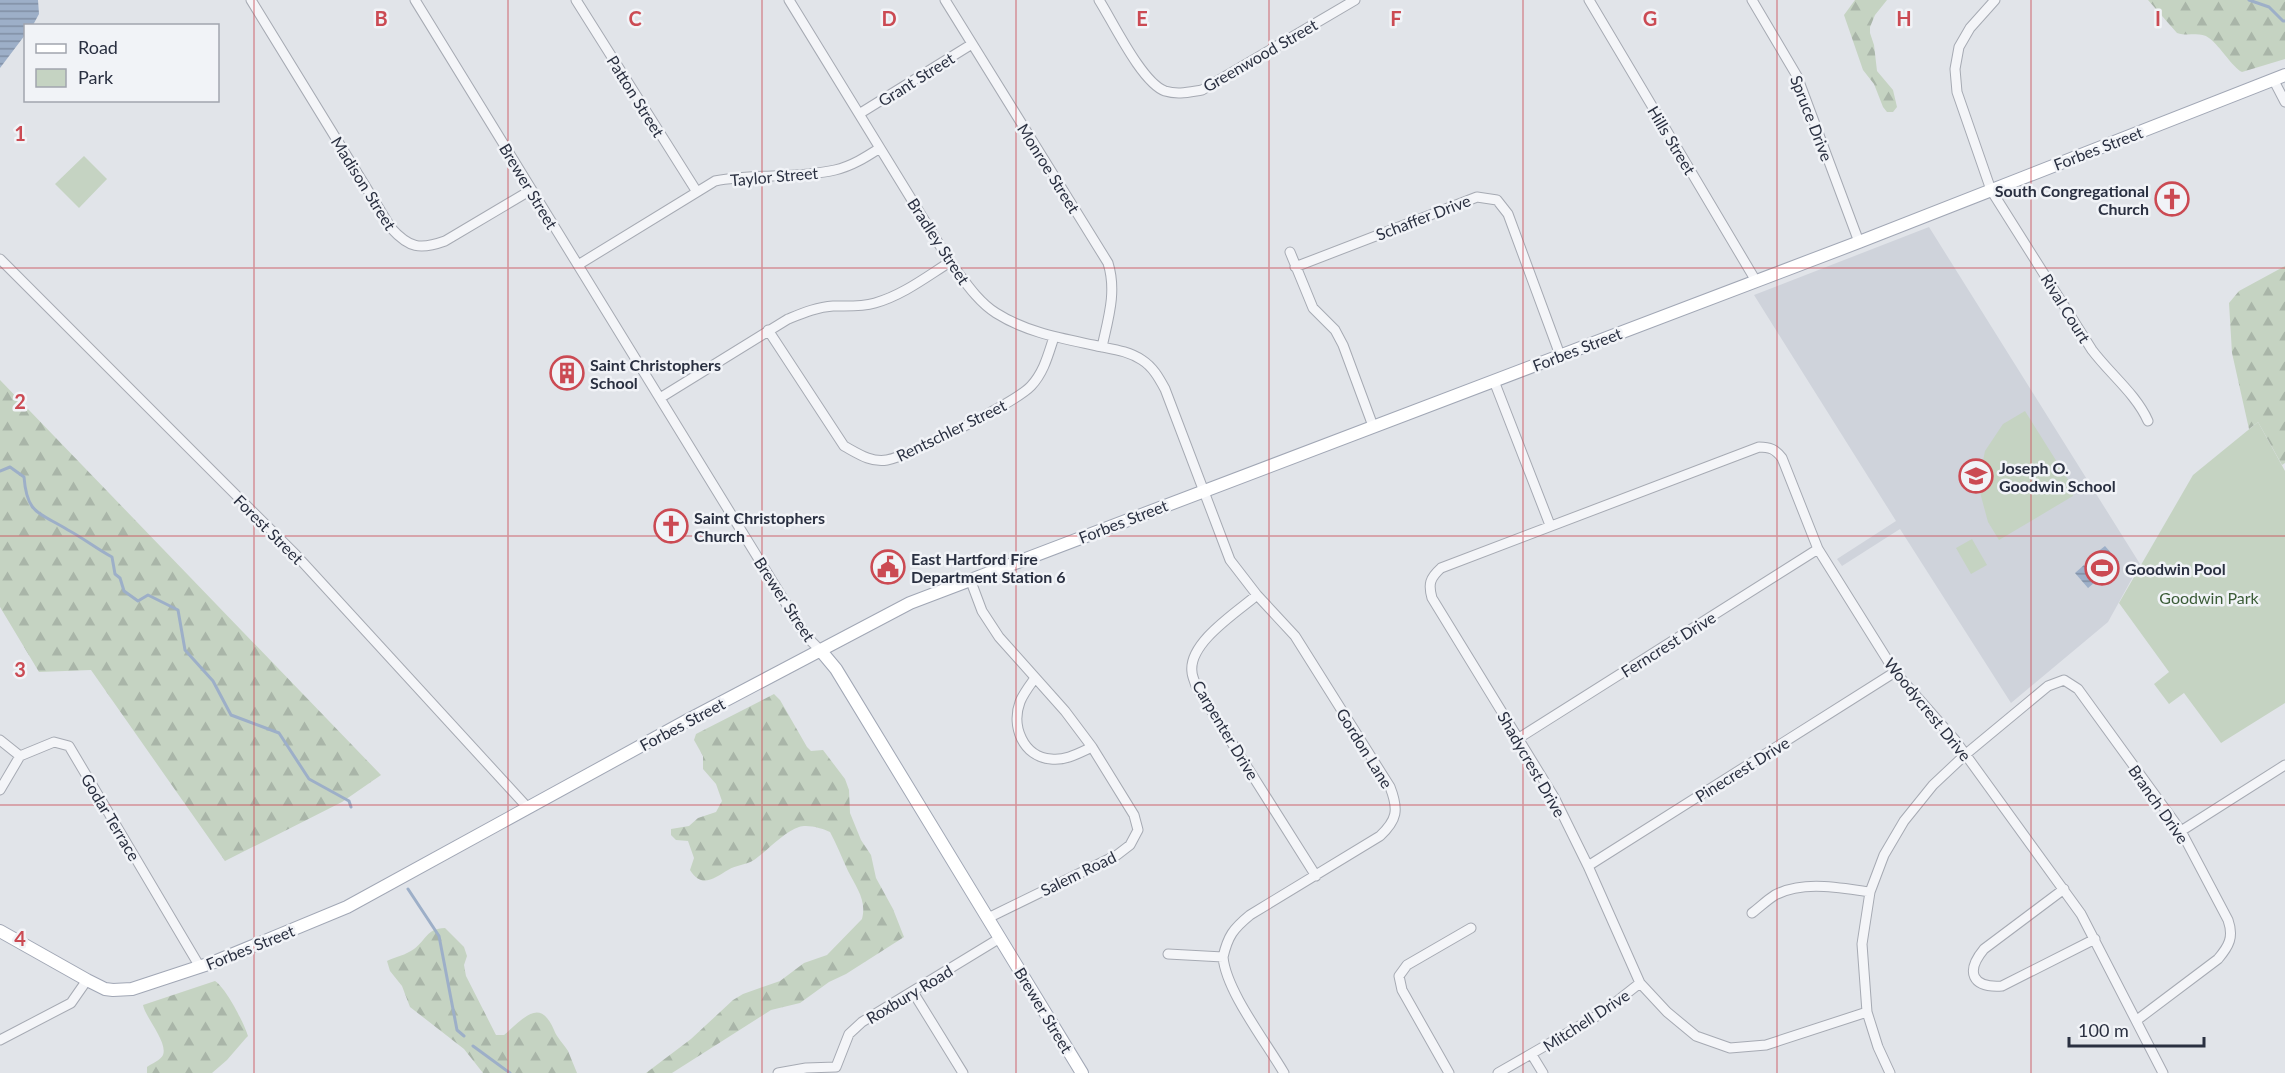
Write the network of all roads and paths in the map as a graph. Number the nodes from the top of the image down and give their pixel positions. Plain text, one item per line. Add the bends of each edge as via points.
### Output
1 (250, 0) edge
2 (415, 0) edge
3 (576, 0) edge
4 (789, 0) edge
5 (945, 0) edge
6 (1099, 0) edge
7 (1355, 0) edge
8 (1589, 0) edge
9 (1752, 0) edge
10 (1995, 0) edge
11 (972, 44) junction
12 (2279, 77) edge
13 (2285, 102) edge
14 (860, 114) junction
15 (880, 148) junction
16 (531, 190) junction
17 (1991, 190) junction
18 (697, 192) junction
19 (1859, 242) junction
20 (1290, 252) dead end
21 (0, 259) edge
22 (950, 262) junction
23 (578, 265) junction
24 (1295, 267) junction
25 (1756, 281) junction
26 (768, 330) junction
27 (1054, 337) junction
28 (1102, 347) junction
29 (1560, 355) junction
30 (1494, 381) junction
31 (660, 398) junction
32 (2148, 421) dead end
33 (1373, 426) junction
34 (1203, 491) junction
35 (1550, 525) junction
36 (1818, 549) junction
37 (970, 579) junction
38 (1257, 595) junction
39 (821, 651) junction
40 (1895, 672) junction
41 (1035, 678) junction
42 (1519, 738) junction
43 (0, 740) edge
44 (1092, 747) junction
45 (1966, 754) junction
46 (20, 756) junction
47 (2285, 765) edge
48 (0, 790) edge
49 (528, 808) junction
50 (2181, 831) junction
51 (1588, 866) junction
52 (1316, 876) junction
53 (2064, 889) junction
54 (1870, 892) junction
55 (1752, 913) dead end
56 (988, 918) junction
57 (1471, 928) dead end
58 (0, 931) edge
59 (1000, 938) junction
60 (2095, 939) junction
61 (1168, 954) dead end
62 (1223, 957) junction
63 (200, 967) junction
64 (87, 980) junction
65 (1640, 983) junction
66 (913, 992) junction
67 (1867, 1012) junction
68 (2137, 1020) junction
69 (0, 1040) edge
70 (1532, 1055) junction
71 (838, 1070) edge
72 (778, 1073) edge
73 (963, 1073) edge
74 (1082, 1073) edge
75 (1284, 1073) edge
76 (1449, 1073) edge
77 (1498, 1073) edge
78 (1543, 1073) edge
79 (1890, 1073) edge
80 (2163, 1073) edge

1 - 16 street, Madison Street via 401,239 416,247 445,241
2 - 16 street, Brewer Street
3 - 18 street, Patton Street
4 - 14 street, Bradley Street
5 - 11 street, Monroe Street
6 - 7 street, Greenwood Street via 1146,77 1163,90 1181,94 1202,90
8 - 25 street, Hills Street
9 - 19 street, Spruce Drive via 1797,76
10 - 17 street, Rival Court via 1970,28 1959,47 1955,69 1962,109
11 - 14 street, Grant Street
11 - 28 street, Monroe Street via 1108,263 1113,293
12 - 13 street
12 - 17 main road, Forbes Street
14 - 15 street, Bradley Street
15 - 18 street, Taylor Street via 836,170 738,177 715,181
15 - 22 street, Bradley Street
16 - 23 street, Brewer Street
17 - 19 main road, Forbes Street
17 - 32 street, Rival Court via 2092,350 2142,408
18 - 23 street, Taylor Street
19 - 25 main road, Forbes Street
20 - 24 street
21 - 49 street, Forest Street via 296,555
22 - 26 street via 896,295 856,307 809,310
22 - 27 street, Bradley Street via 975,296 995,313
23 - 31 street, Brewer Street
24 - 29 street, Schaffer Drive via 1477,197 1497,200 1508,214
24 - 33 street via 1313,308 1335,330 1343,345
25 - 29 main road, Forbes Street
26 - 27 street, Rentschler Street via 844,446 863,457 885,461 1013,400 1044,370
26 - 31 street
27 - 28 street, Bradley Street
28 - 34 street, Bradley Street via 1142,360 1155,372
29 - 30 main road, Forbes Street
30 - 33 main road, Forbes Street
30 - 35 street
31 - 39 street, Brewer Street via 806,636
33 - 34 main road, Forbes Street
34 - 37 main road, Forbes Street
34 - 38 street, Gordon Lane via 1230,560
35 - 36 street, Woodycrest Drive via 1767,447 1782,458
35 - 42 street, Shadycrest Drive via 1441,568 1431,577 1429,588
36 - 40 street, Woodycrest Drive
36 - 42 street, Ferncrest Drive
37 - 39 main road, Forbes Street via 899,607
37 - 41 street, Salem Road via 982,611 999,637
38 - 52 street, Carpenter Drive via 1204,640 1194,655 1192,672 1196,686
38 - 52 street, Gordon Lane via 1295,636 1395,800 1392,825
39 - 49 main road, Forbes Street
39 - 56 main road, Brewer Street via 836,669
40 - 45 street, Woodycrest Drive
40 - 51 street, Pinecrest Drive
41 - 44 street, Salem Road
41 - 44 street via 1020,702 1016,722 1020,739 1034,754 1052,759
42 - 51 street, Shadycrest Drive
43 - 46 street
44 - 56 street, Salem Road via 1134,815 1138,830 1130,845
45 - 50 street, Branch Drive via 2048,686 2064,680 2078,689
45 - 53 street, Woodycrest Drive
45 - 54 street via 1933,785 1904,821 1884,855
46 - 48 street
46 - 63 street, Godar Terrace via 54,742 69,746
47 - 50 street
49 - 63 main road, Forbes Street via 347,907
50 - 68 street, Branch Drive via 2232,932 2228,947 2218,959
51 - 65 street, Shadycrest Drive
52 - 62 street, Gordon Lane via 1250,915 1234,929
53 - 60 street, Woodycrest Drive
53 - 60 street via 1984,949 1974,961 1973,974 1989,987 2002,986
54 - 55 street via 1807,886 1776,895
54 - 67 street via 1862,944
56 - 59 main road, Brewer Street
57 - 76 street via 1407,965 1399,976 1402,990
58 - 64 main road, Forbes Street
59 - 66 street, Roxbury Road
59 - 74 main road, Brewer Street
60 - 68 street, Woodycrest Drive
61 - 62 street
62 - 75 street via 1234,990
63 - 64 main road, Forbes Street via 123,990 105,989
64 - 69 street via 71,1003
65 - 67 street, Shadycrest Drive via 1696,1036 1730,1048 1766,1045
65 - 70 street, Mitchell Drive via 1602,1013
66 - 71 street, Roxbury Road via 849,1034
66 - 73 street
67 - 79 street
68 - 80 street, Woodycrest Drive
70 - 77 street, Mitchell Drive
70 - 78 street
71 - 72 street, Roxbury Road via 806,1068

